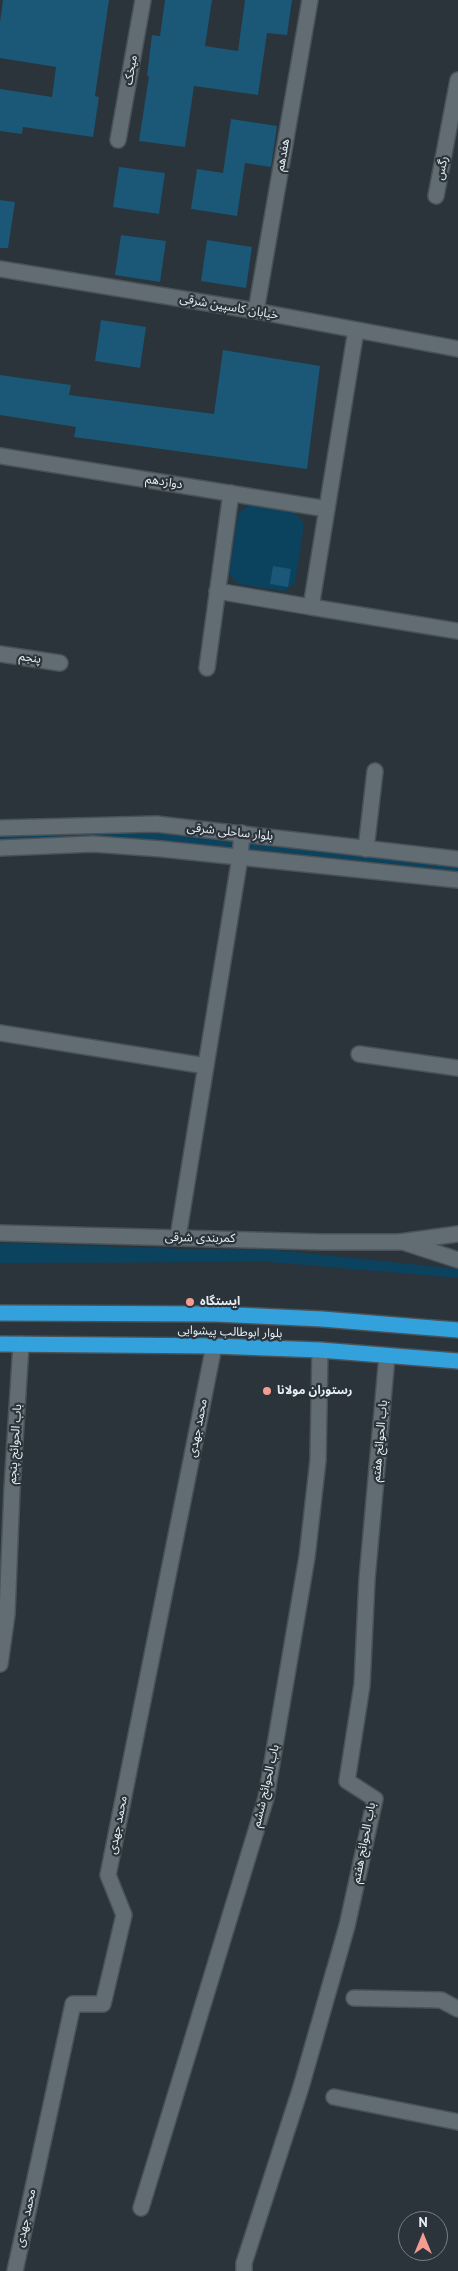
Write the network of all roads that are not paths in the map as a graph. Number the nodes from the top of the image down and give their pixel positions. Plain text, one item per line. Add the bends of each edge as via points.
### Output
1 (143, 0) edge
2 (310, 0) edge
3 (458, 80) edge
4 (118, 140) dead end
5 (436, 196) dead end
6 (0, 269) edge
7 (256, 311) junction
8 (356, 330) junction
9 (458, 349) edge
10 (0, 456) edge
11 (230, 493) junction
12 (327, 509) junction
13 (217, 591) junction
14 (311, 607) junction
15 (458, 631) edge
16 (0, 654) edge
17 (60, 663) dead end
18 (207, 668) dead end
19 (374, 771) dead end
20 (0, 828) edge
21 (242, 834) junction
22 (0, 848) edge
23 (366, 849) junction
24 (240, 857) junction
25 (458, 859) edge
26 (458, 880) edge
27 (0, 1033) edge
28 (359, 1054) dead end
29 (206, 1066) junction
30 (458, 1068) edge
31 (0, 1233) edge
32 (458, 1234) edge
33 (178, 1237) junction
34 (399, 1242) junction
35 (458, 1260) edge
36 (0, 1313) edge
37 (458, 1330) edge
38 (0, 1344) edge
39 (21, 1344) junction
40 (214, 1346) junction
41 (320, 1350) junction
42 (387, 1356) junction
43 (458, 1361) edge
44 (0, 1664) edge
45 (354, 1998) dead end
46 (458, 2008) edge
47 (334, 2097) dead end
48 (458, 2122) edge
49 (141, 2208) dead end
50 (15, 2271) edge
51 (244, 2271) edge

1 - 4 street, میخک
2 - 7 street, هفدهم
3 - 5 street, رگس
6 - 7 street, خیابان کاسپین شرقی
7 - 8 street, خیابان کاسپین شرقی
8 - 9 street, خیابان کاسپین شرقی
8 - 12 street
10 - 11 street, دوازدهم
11 - 12 street, دوازدهم
11 - 13 street
12 - 14 street
13 - 14 street
13 - 18 street
14 - 15 street
16 - 17 street, پنجم
19 - 23 street
20 - 21 street, بلوار ساحلی شرقی via 156,824
21 - 23 street, بلوار ساحلی شرقی
21 - 24 street
22 - 24 street, بلوار ساحلی شرقی via 93,844
23 - 25 street, بلوار ساحلی شرقی
24 - 26 street, بلوار ساحلی شرقی
24 - 29 street
27 - 29 street
28 - 30 street
29 - 33 street
31 - 33 street, کمربندی شرقی
32 - 34 street, کمربندی شرقی
33 - 34 street, کمربندی شرقی
34 - 35 street, کمربندی شرقی
36 - 37 highway, بلوار ابوطالب پیشوایی via 215,1314
38 - 39 highway, بلوار ابوطالب پیشوایی
39 - 40 highway, بلوار ابوطالب پیشوایی
39 - 44 street, باب الحوائج پنجم via 7,1614
40 - 41 highway, بلوار ابوطالب پیشوایی
40 - 50 street, محمد جهدی via 108,1875 124,1915 103,2004 73,2004
41 - 42 highway, بلوار ابوطالب پیشوایی
41 - 49 street, باب الحوائج ششم via 318,1460 307,1556 266,1798
42 - 43 highway, بلوار ابوطالب پیشوایی
42 - 51 street, باب الحوائج هفتم via 367,1579 362,1685 348,1781 375,1800 347,1926
45 - 46 street via 441,2000
47 - 48 street

